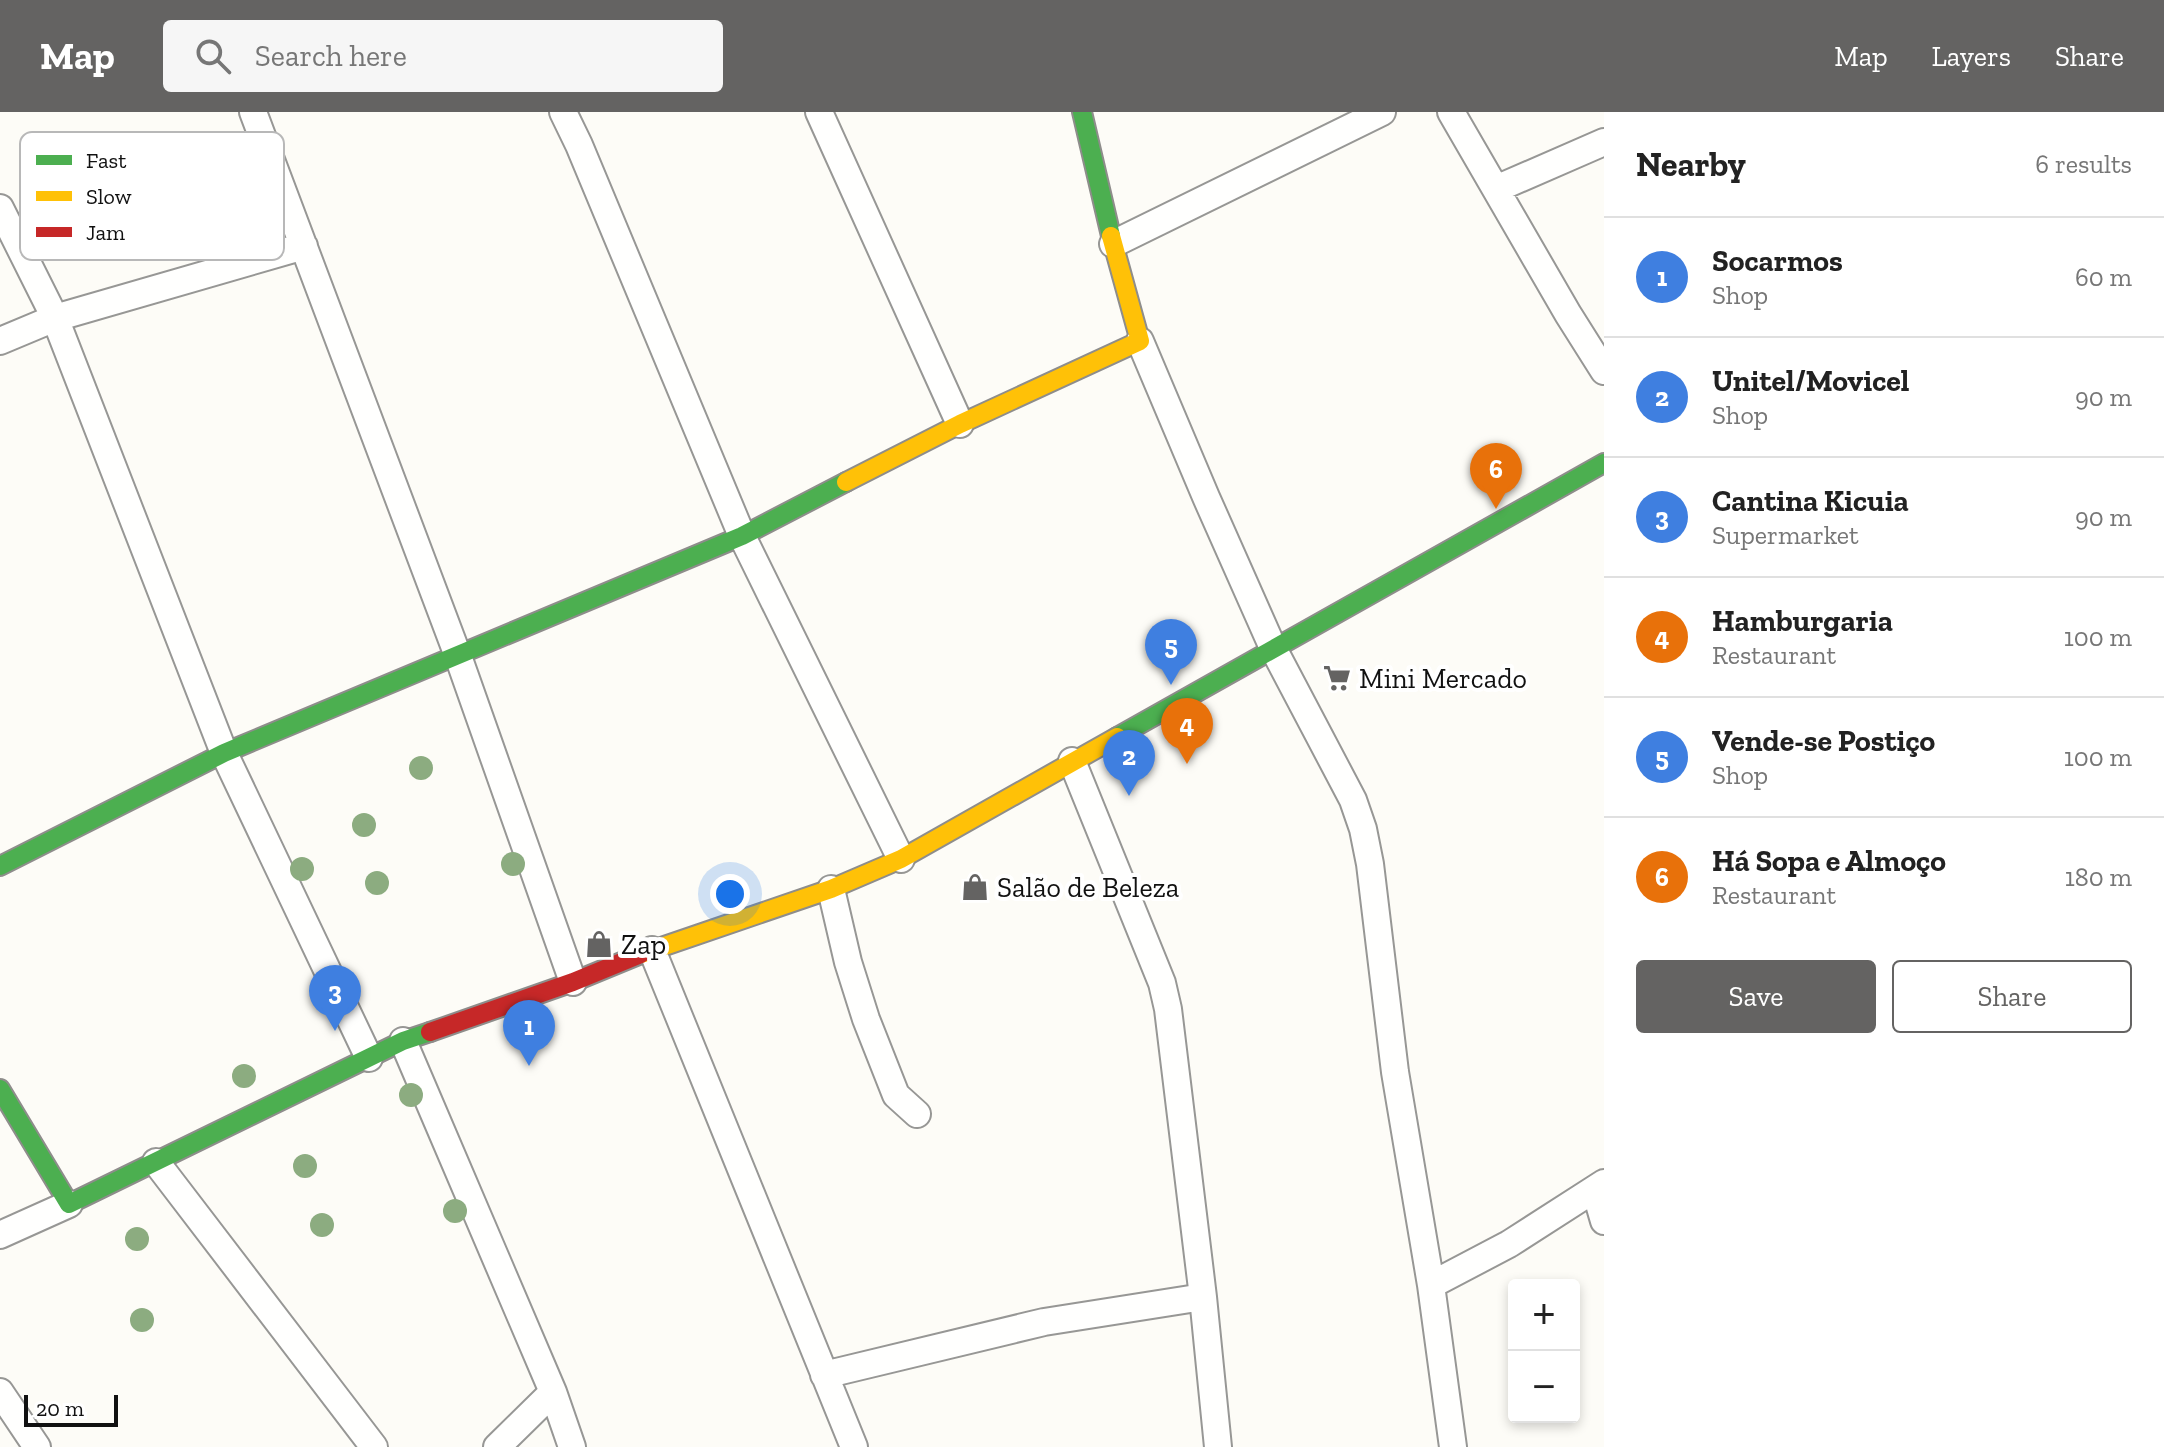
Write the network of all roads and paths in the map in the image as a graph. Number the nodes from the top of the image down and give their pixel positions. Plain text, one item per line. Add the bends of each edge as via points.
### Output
1 (253, 112) edge
2 (563, 112) edge
3 (819, 112) edge
4 (1082, 112) edge
5 (1382, 112) edge
6 (1451, 112) edge
7 (261, 132) edge
8 (1604, 142) edge
9 (1496, 189) junction
10 (284, 193) edge
11 (0, 208) edge
12 (1113, 244) junction
13 (304, 246) junction
14 (20, 248) edge
15 (284, 252) edge
16 (26, 260) edge
17 (256, 260) edge
18 (55, 318) junction
19 (0, 341) edge
20 (1140, 341) junction
21 (1604, 371) edge
22 (960, 424) junction
23 (1604, 463) edge
24 (742, 536) junction
25 (1273, 648) junction
26 (458, 656) junction
27 (224, 753) junction
28 (1072, 761) junction
29 (901, 859) junction
30 (0, 866) edge
31 (831, 889) junction
32 (652, 950) junction
33 (573, 982) junction
34 (403, 1041) junction
35 (369, 1058) junction
36 (0, 1089) edge
37 (917, 1114) dead end
38 (156, 1162) junction
39 (1599, 1186) edge
40 (69, 1204) junction
41 (1604, 1221) edge
42 (0, 1235) edge
43 (1431, 1285) junction
44 (1203, 1297) junction
45 (824, 1375) junction
46 (0, 1392) edge
47 (553, 1392) junction
48 (37, 1447) edge
49 (374, 1447) edge
50 (497, 1447) edge
51 (572, 1447) edge
52 (854, 1447) edge
53 (1218, 1447) edge
54 (1453, 1447) edge

1 - 7 street
2 - 24 street
3 - 22 street
4 - 12 main road
5 - 12 street
6 - 9 street
8 - 9 street
9 - 21 street
10 - 13 street
11 - 14 street
12 - 20 main road
13 - 15 street
13 - 26 street
16 - 18 street
17 - 18 street
18 - 19 street
18 - 27 street
20 - 22 main road
20 - 25 street
22 - 24 main road
23 - 25 main road
24 - 26 main road
24 - 29 street
25 - 28 main road
25 - 43 street via 1363,829 1395,1072
26 - 27 main road
26 - 33 street
27 - 30 main road
27 - 35 street
28 - 29 main road
28 - 44 street via 1162,983
29 - 31 main road
31 - 32 main road
31 - 37 street via 866,1019 896,1095
32 - 33 main road
32 - 45 street
33 - 34 main road
34 - 35 main road
34 - 47 street
35 - 38 main road
36 - 40 main road
38 - 40 main road
38 - 49 street
39 - 41 street
39 - 43 street via 1509,1244
40 - 42 street
43 - 54 street
44 - 45 street via 1044,1322
44 - 53 street
45 - 52 street
46 - 48 street
47 - 50 street
47 - 51 street

